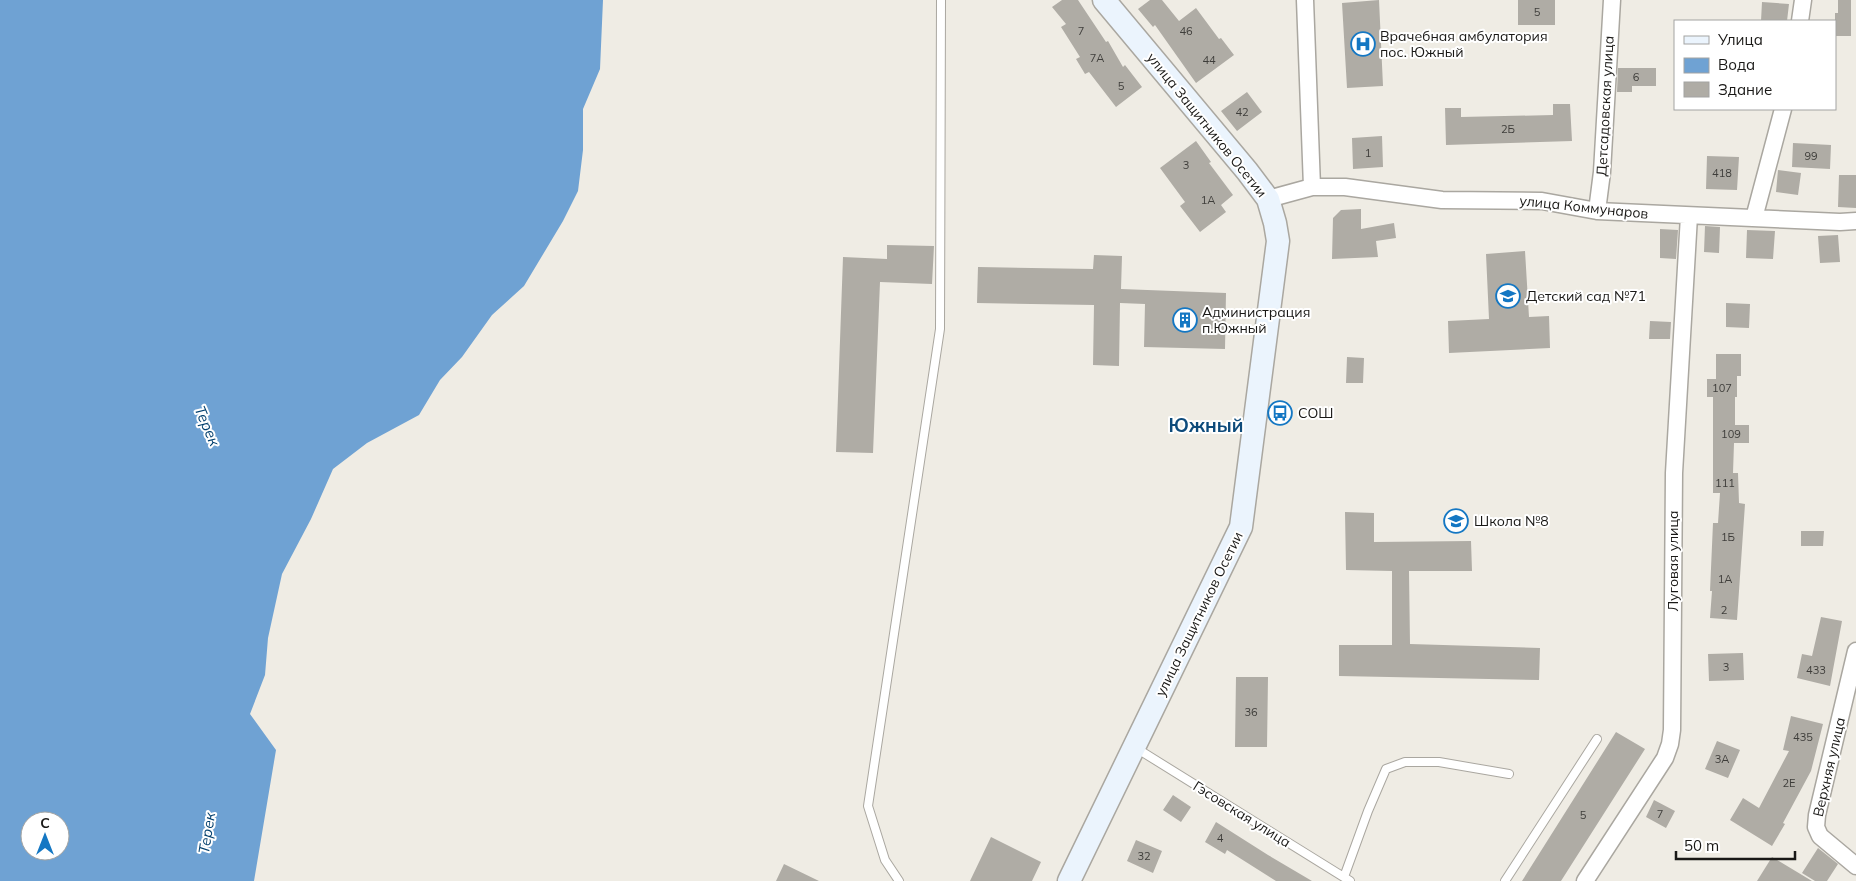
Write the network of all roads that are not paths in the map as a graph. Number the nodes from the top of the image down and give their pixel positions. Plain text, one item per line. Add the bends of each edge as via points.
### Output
1 (941, 0) edge
2 (1104, 0) edge
3 (1305, 0) edge
4 (1612, 0) edge
5 (1803, 0) edge
6 (1800, 20) edge
7 (1783, 110) edge
8 (1312, 187) junction
9 (1268, 199) junction
10 (1597, 211) junction
11 (1688, 216) junction
12 (1754, 218) junction
13 (1856, 222) edge
14 (1856, 652) edge
15 (1596, 739) dead end
16 (1134, 747) junction
17 (1509, 774) dead end
18 (1856, 866) edge
19 (1347, 879) edge
20 (899, 881) edge
21 (1069, 881) edge
22 (1505, 881) edge
23 (1585, 881) edge

1 - 20 lane via 940,329 868,806 885,860
2 - 9 street, улица Защитников Осетии
3 - 8 street
4 - 10 street, Детсадовская улица
5 - 6 street
7 - 12 street
8 - 9 street, улица Коммунаров
8 - 10 street, улица Коммунаров via 1345,186 1442,200 1542,201
9 - 16 street, улица Защитников Осетии via 1278,241 1241,527
10 - 11 street, улица Коммунаров
11 - 12 street, улица Коммунаров
11 - 23 street, Луговая улица via 1674,473 1670,744 1665,758
12 - 13 street, улица Коммунаров
14 - 18 street, Верхняя улица via 1816,814 1820,836
15 - 22 lane
16 - 19 lane, Гэсовская улица
16 - 21 street, улица Защитников Осетии
17 - 19 lane via 1439,762 1406,762 1386,769 1368,811

